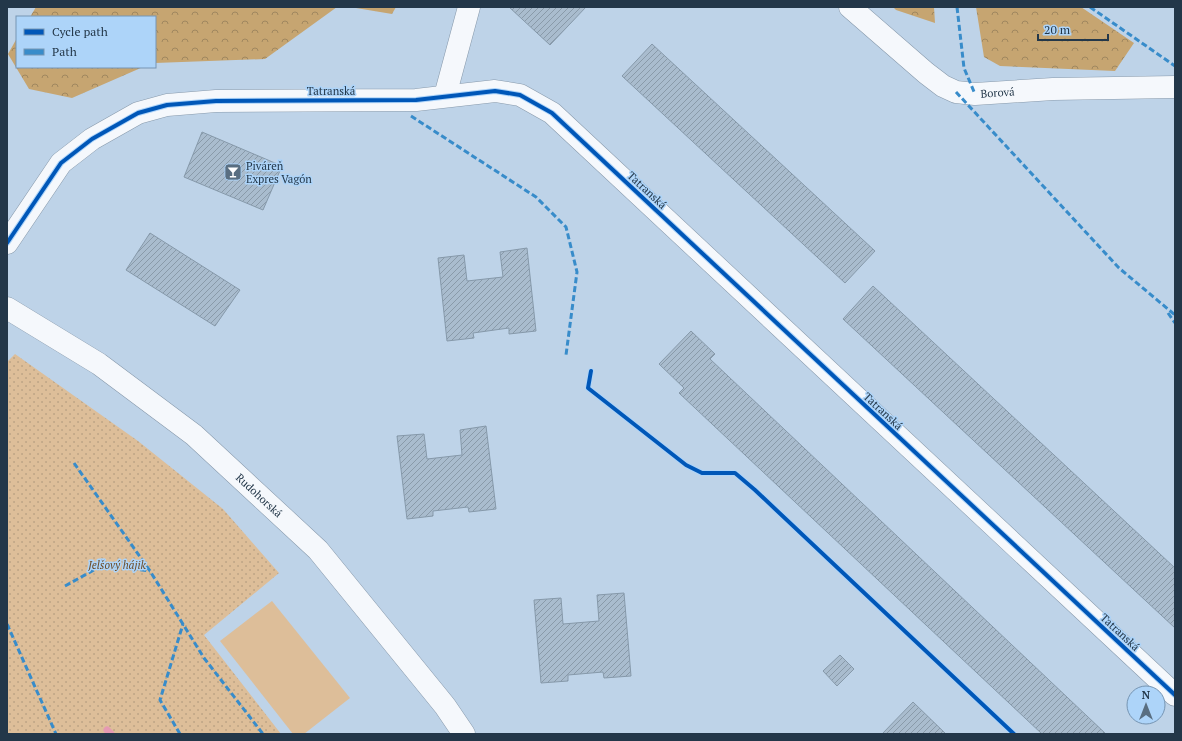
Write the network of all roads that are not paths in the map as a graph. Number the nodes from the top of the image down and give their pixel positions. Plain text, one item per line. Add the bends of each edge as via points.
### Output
1 (469, 7) edge
2 (850, 7) edge
3 (1175, 87) edge
4 (445, 96) junction
5 (7, 243) edge
6 (7, 308) edge
7 (1175, 695) edge
8 (464, 734) edge

1 - 4 street
2 - 3 street, Borová via 942,86 956,92 975,94 1054,89
4 - 5 street, Tatranská via 416,100 216,101 167,105 138,113 92,139 61,163
4 - 7 street, Tatranská via 495,91 520,95 552,113
6 - 8 street, Rudohorská via 99,364 194,435 318,550 445,706

